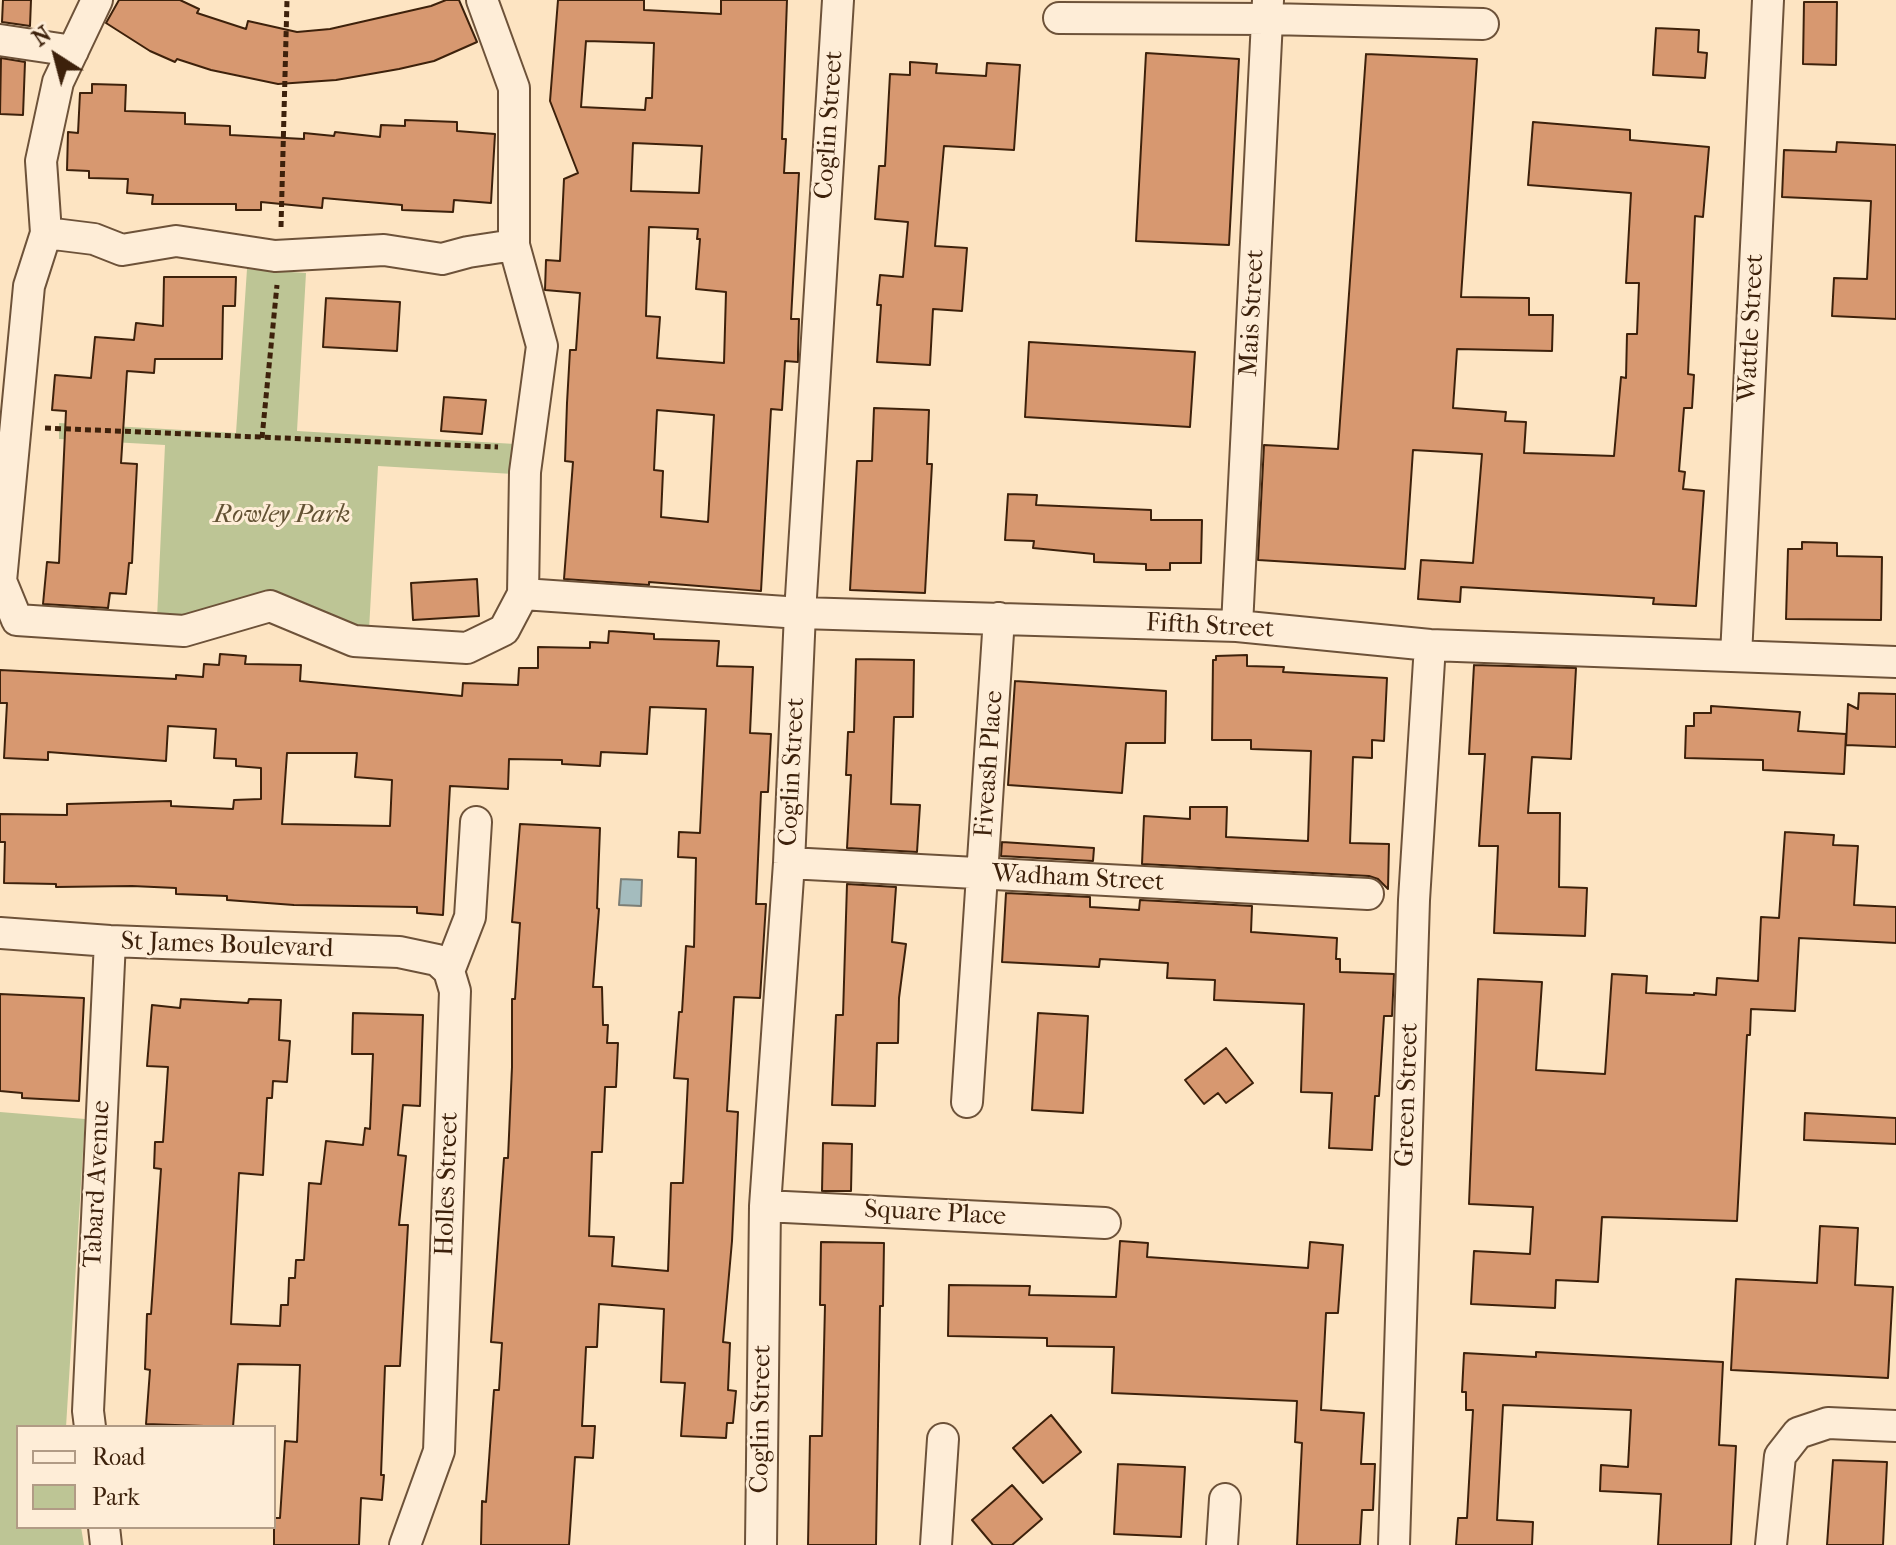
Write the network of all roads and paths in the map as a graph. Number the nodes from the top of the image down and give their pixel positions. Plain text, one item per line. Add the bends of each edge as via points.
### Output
1 (97, 0) edge
2 (287, 0) edge
3 (482, 0) edge
4 (838, 0) edge
5 (1768, 0) edge
6 (1268, 10) edge
7 (1059, 18) dead end
8 (1483, 24) dead end
9 (0, 40) edge
10 (73, 51) junction
11 (46, 233) junction
12 (514, 245) junction
13 (280, 255) junction
14 (16, 426) junction
15 (262, 438) junction
16 (528, 448) junction
17 (523, 594) junction
18 (800, 613) junction
19 (999, 618) junction
20 (1237, 626) junction
21 (1430, 645) junction
22 (1736, 656) junction
23 (1896, 662) edge
24 (476, 822) dead end
25 (789, 863) junction
26 (982, 874) junction
27 (1368, 894) dead end
28 (0, 933) edge
29 (110, 941) junction
30 (449, 971) junction
31 (967, 1102) dead end
32 (765, 1206) junction
33 (1105, 1223) dead end
34 (90, 1425) edge
35 (1896, 1426) edge
36 (943, 1439) dead end
37 (1225, 1499) dead end
38 (405, 1545) edge
39 (761, 1545) edge
40 (936, 1545) edge
41 (1222, 1545) edge
42 (1394, 1545) edge
43 (1771, 1545) edge

1 - 10 street
2 - 13 path
3 - 12 street via 514,88
4 - 18 street, Coglin Street
5 - 22 street, Wattle Street
6 - 7 street
6 - 8 street
6 - 20 street, Mais Street
9 - 10 street
10 - 11 street via 58,82 41,161
11 - 13 street via 94,239 122,250 176,241
11 - 14 street via 29,286
12 - 13 street via 442,259 384,250
12 - 16 street via 542,346
13 - 15 path
14 - 15 path
14 - 17 street via 1,581 17,620 184,631 270,606 354,641 467,648 504,630
15 - 16 path
16 - 17 street
17 - 18 street, Fifth Street
18 - 19 street, Fifth Street
18 - 25 street, Coglin Street
19 - 20 street, Fifth Street
19 - 26 street, Fiveash Place
20 - 21 street, Fifth Street
21 - 22 street, Fifth Street
21 - 42 street, Green Street via 1414,900
22 - 23 street, Fifth Street
24 - 30 street, Holles Street via 470,917
25 - 26 street, Wadham Street
25 - 32 street, Coglin Street
26 - 27 street, Wadham Street
26 - 31 street, Fiveash Place
28 - 29 street, St James Boulevard
29 - 30 street, St James Boulevard via 399,952 437,960
29 - 34 street, Tabard Avenue
30 - 38 street, Holles Street via 455,991 439,1451
32 - 33 street, Square Place
32 - 39 street, Coglin Street
35 - 43 street via 1828,1423 1798,1433 1780,1456
36 - 40 street
37 - 41 street

